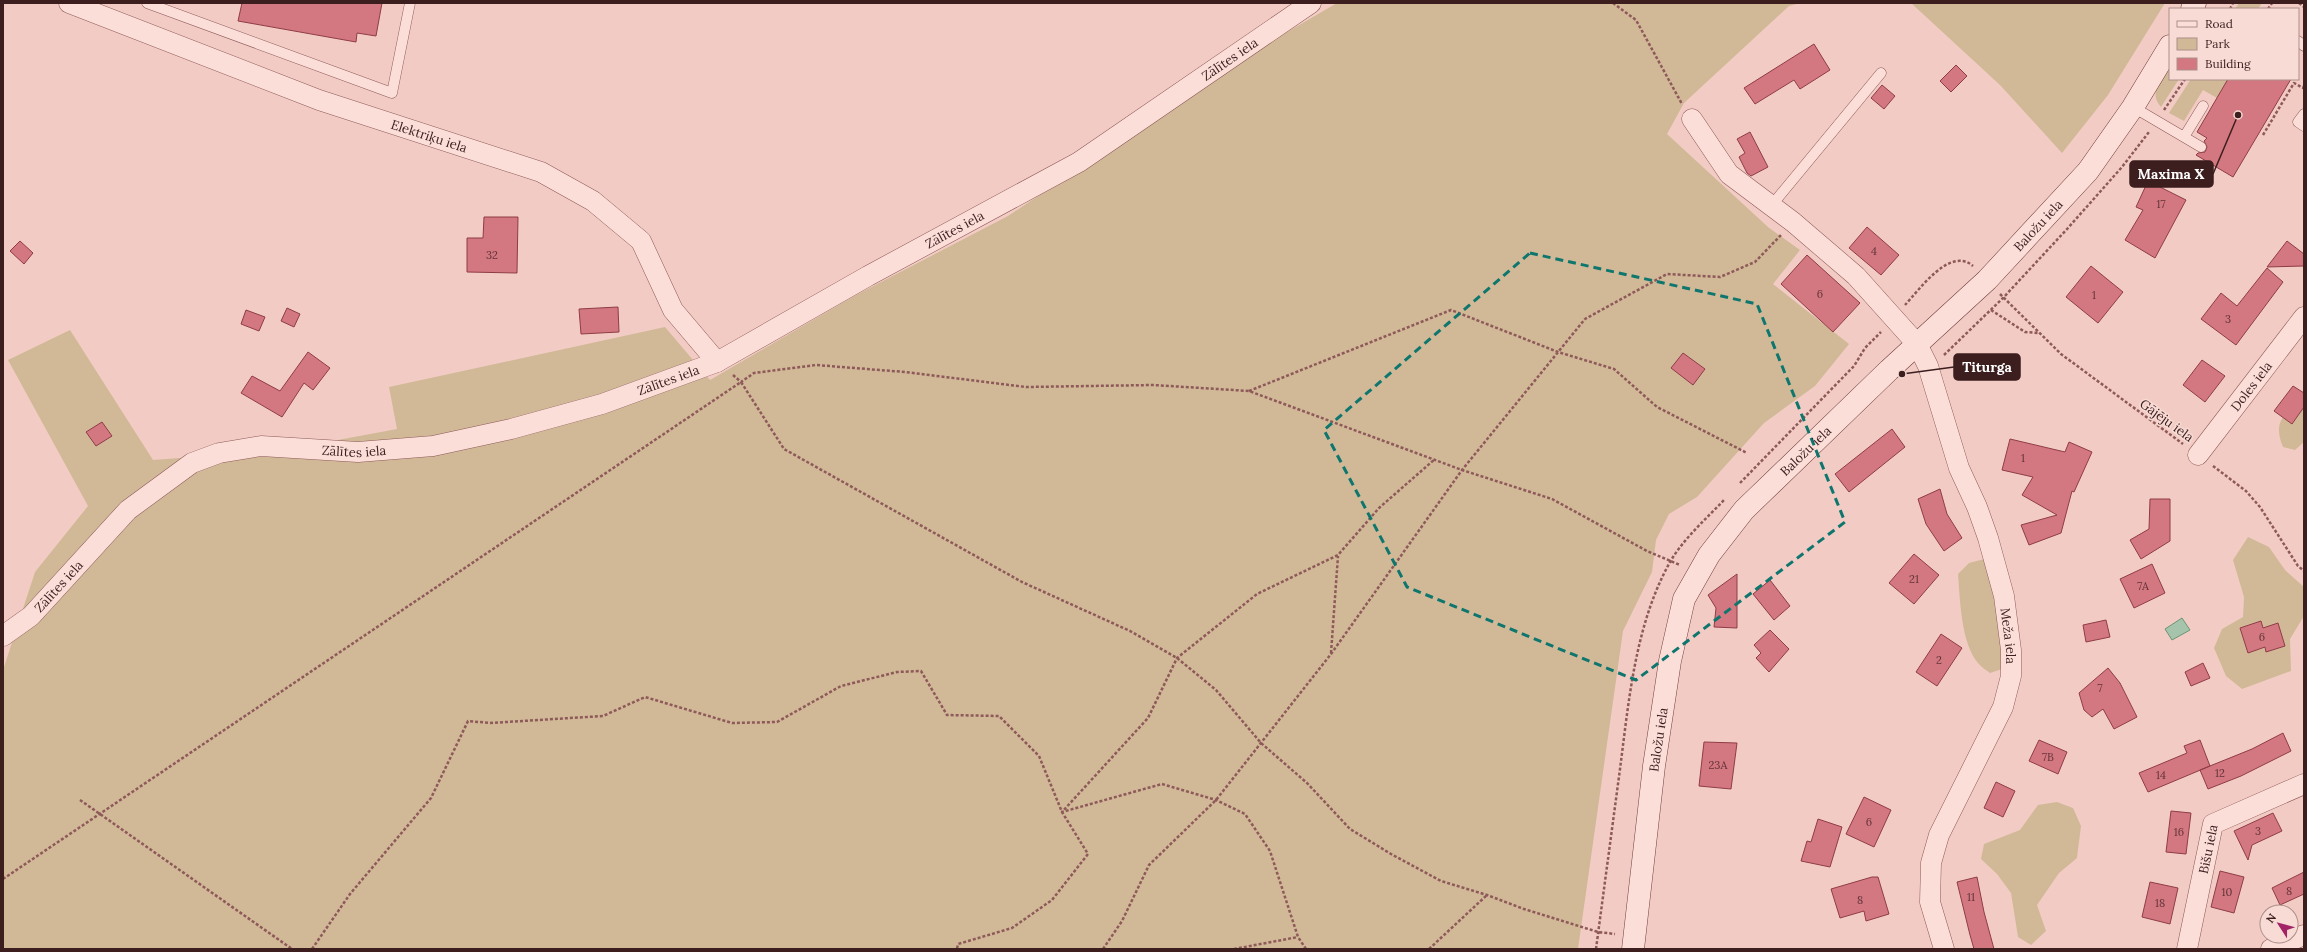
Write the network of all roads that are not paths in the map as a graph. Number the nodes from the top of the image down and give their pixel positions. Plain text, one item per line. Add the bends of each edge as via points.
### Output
1 (69, 3) edge
2 (148, 3) edge
3 (410, 3) edge
4 (1311, 3) edge
5 (2169, 48) edge
6 (1881, 73) dead end
7 (2203, 106) dead end
8 (2133, 107) junction
9 (2304, 114) edge
10 (1692, 119) road end
11 (2304, 126) edge
12 (2184, 137) junction
13 (2201, 147) dead end
14 (1771, 206) junction
15 (2304, 317) edge
16 (1917, 344) junction
17 (717, 362) junction
18 (2198, 455) road end
19 (3, 636) edge
20 (2304, 784) edge
21 (2304, 935) edge
22 (1633, 942) edge
23 (1944, 949) edge
24 (2187, 949) edge
25 (2271, 949) edge

1 - 17 street, Elektriķu iela via 318,100 541,172 593,201 641,241 673,310
2 - 3 lane via 392,93
4 - 17 street, Zālītes iela via 1078,162 868,276
5 - 8 main road, Baložu iela
6 - 14 lane
7 - 12 lane
8 - 12 lane
8 - 16 main road, Baložu iela via 2088,171 1987,280
9 - 11 lane via 2298,122
10 - 14 street, Meža iela via 1729,174
12 - 13 lane
14 - 16 street, Meža iela via 1856,276
15 - 18 street, Doles iela
16 - 22 main road, Baložu iela via 1744,510 1708,555 1684,599 1670,661 1654,766
16 - 23 street, Meža iela via 1928,366 1958,468 1977,507 1988,538 2004,596 2011,650 2011,676 2002,708 1940,835 1931,863 1930,902
17 - 19 street, Zālītes iela via 602,404 433,446 358,452 261,446 219,453 192,462 128,510 32,616
20 - 24 street, Bišu iela via 2213,824
21 - 25 street

